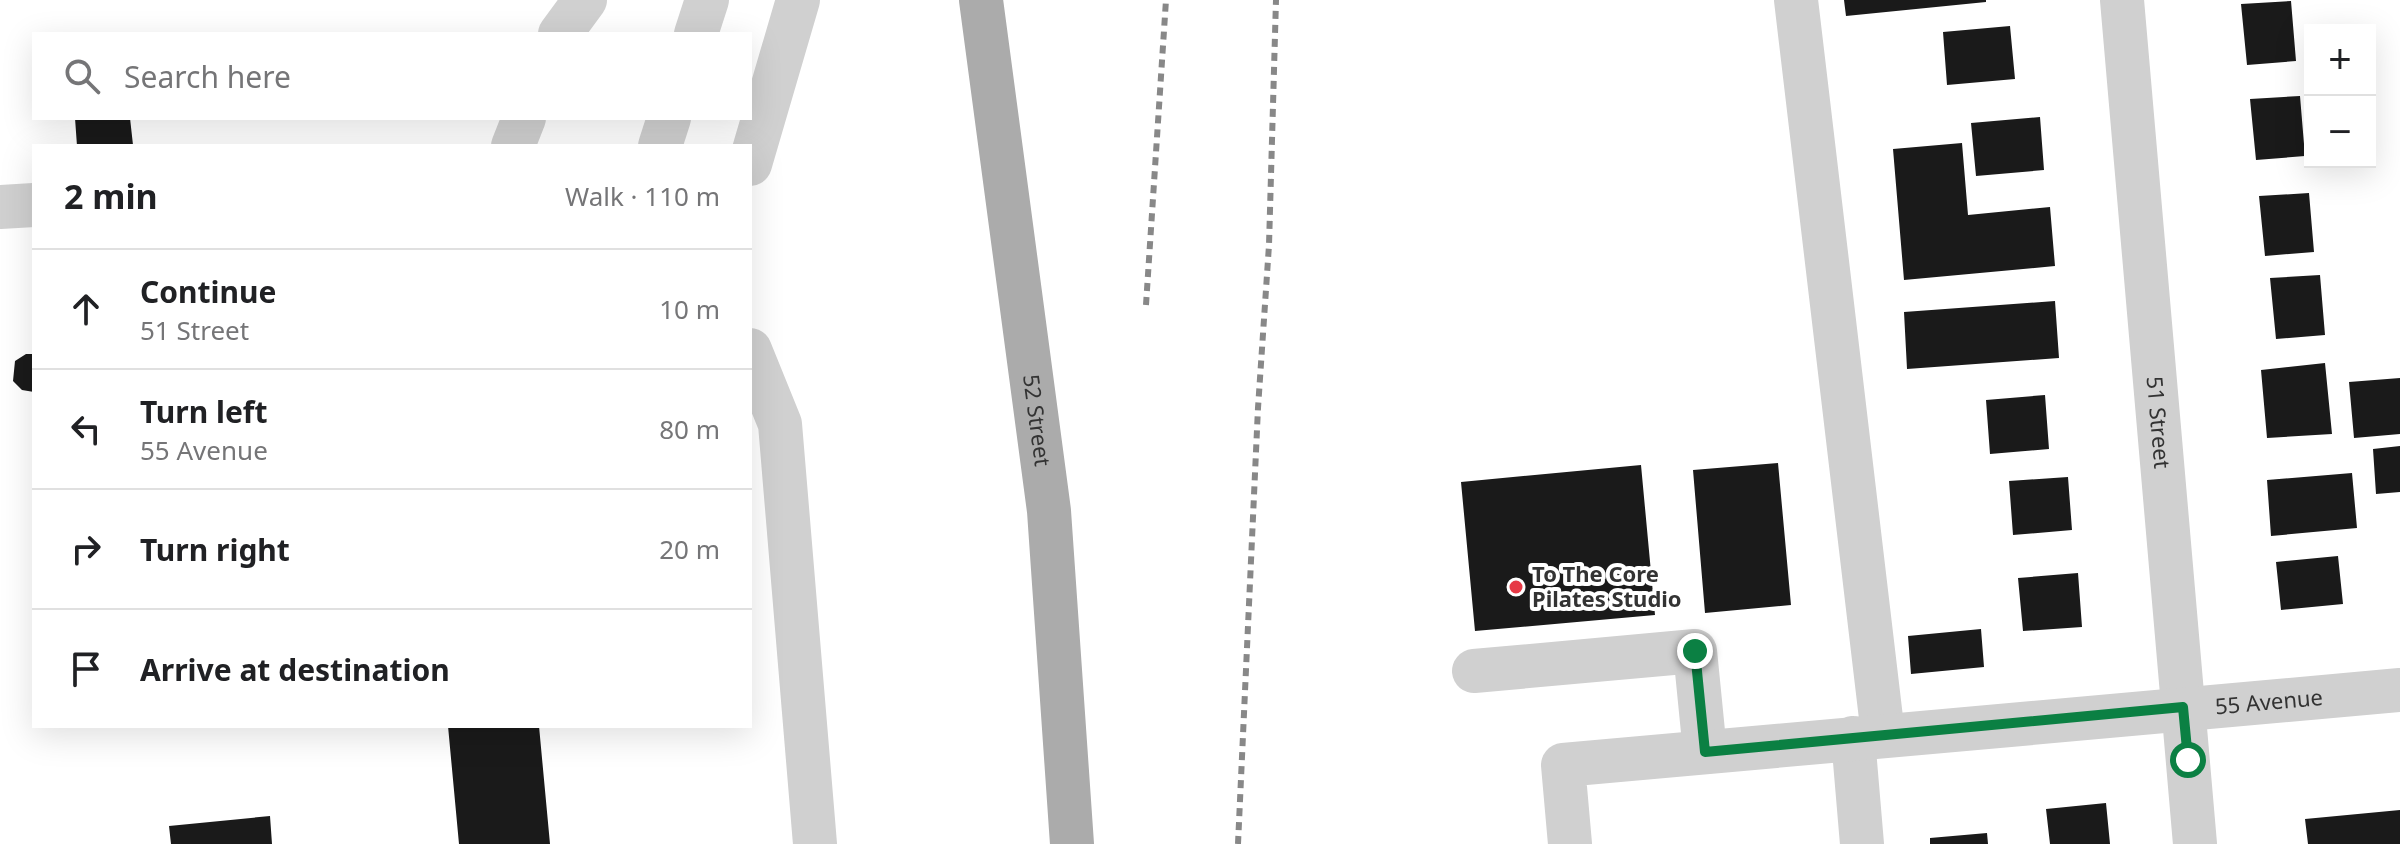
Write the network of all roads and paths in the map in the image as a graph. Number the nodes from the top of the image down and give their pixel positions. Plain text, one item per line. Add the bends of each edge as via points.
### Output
1 (585, 0) edge
2 (707, 0) edge
3 (798, 0) edge
4 (981, 0) edge
5 (1796, 0) edge
6 (2122, 0) edge
7 (561, 32) edge
8 (697, 32) edge
9 (523, 120) edge
10 (668, 120) edge
11 (514, 144) edge
12 (661, 144) edge
13 (752, 157) edge
14 (32, 205) edge
15 (0, 207) edge
16 (752, 355) edge
17 (1474, 671) dead end
18 (2400, 690) edge
19 (2183, 707) junction
20 (1868, 737) junction
21 (1705, 752) junction
22 (815, 844) edge
23 (1072, 844) edge
24 (1570, 844) edge
25 (1862, 844) edge
26 (2195, 844) edge

1 - 7 street
2 - 8 street
3 - 13 street
4 - 23 main road, 52 Street via 1049,511
5 - 20 street
6 - 19 street, 51 Street
9 - 11 street
10 - 12 street
14 - 15 street
16 - 22 street via 780,424
17 - 21 street via 1695,651
18 - 19 street, 55 Avenue
19 - 20 street, 55 Avenue
19 - 26 street, 51 Street
20 - 21 street, 55 Avenue
20 - 25 street
21 - 24 street, 55 Avenue via 1563,765

